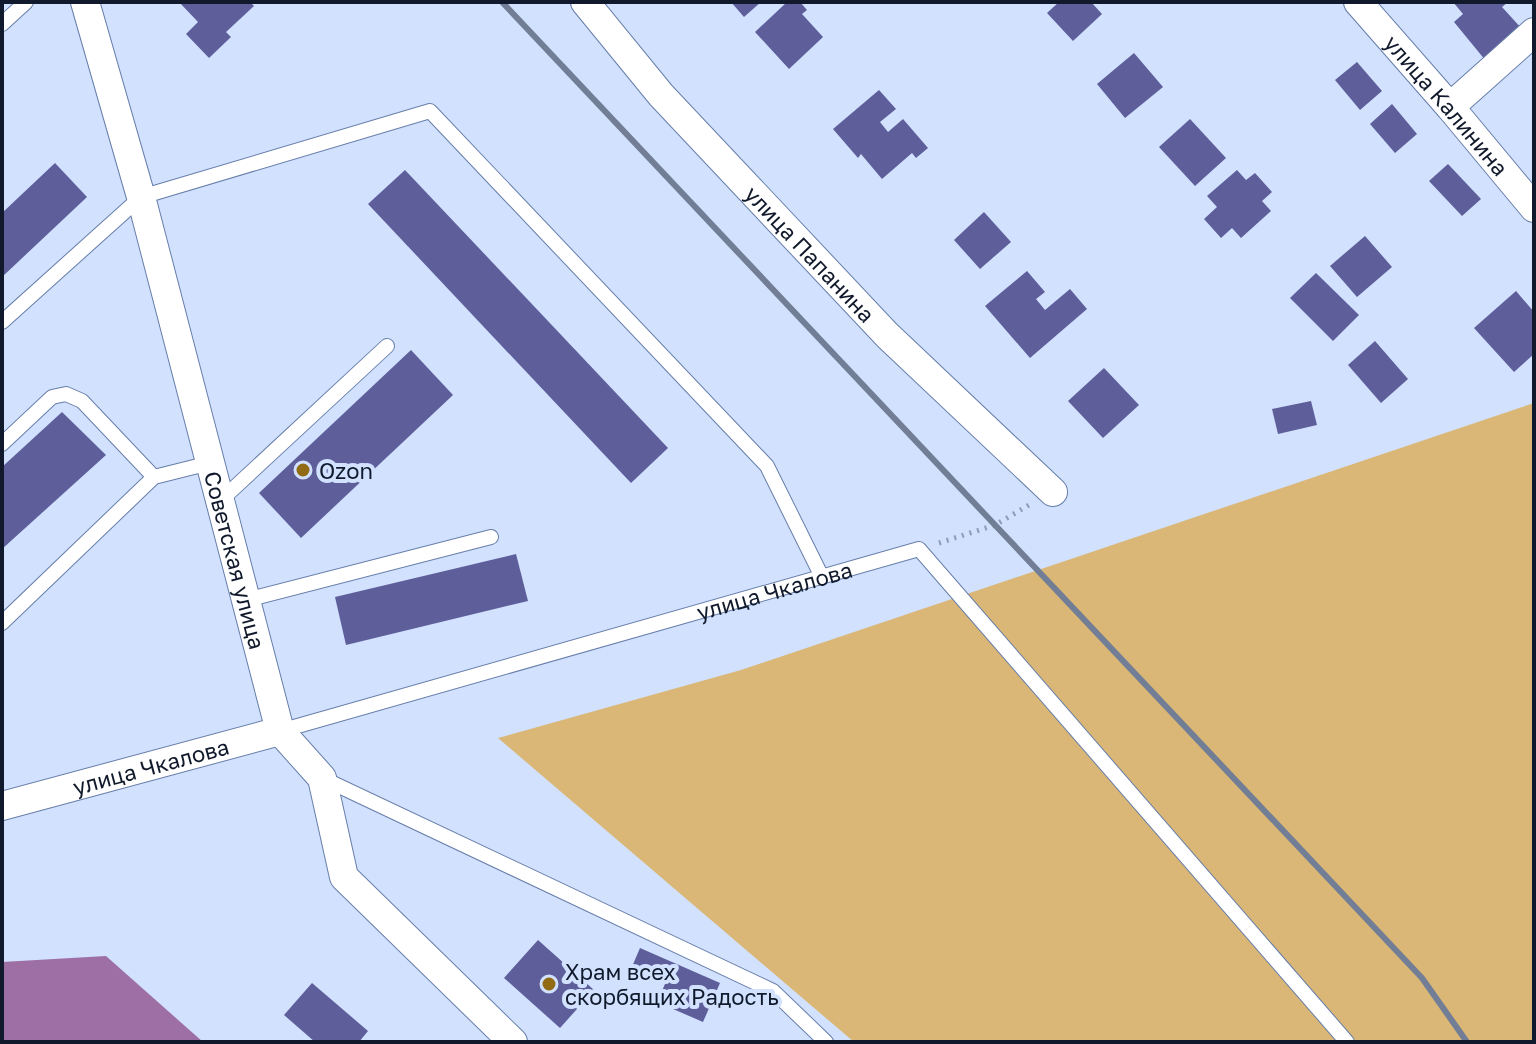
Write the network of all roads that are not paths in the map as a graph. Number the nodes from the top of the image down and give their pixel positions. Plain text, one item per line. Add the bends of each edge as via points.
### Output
1 (26, 2) edge
2 (85, 2) edge
3 (585, 2) edge
4 (1358, 2) edge
5 (2, 24) edge
6 (1534, 32) edge
7 (1450, 107) junction
8 (141, 197) junction
9 (1534, 208) edge
10 (2, 322) edge
11 (387, 346) dead end
12 (2, 444) edge
13 (210, 463) junction
14 (154, 477) junction
15 (1053, 492) road end
16 (220, 501) junction
17 (491, 537) dead end
18 (822, 577) junction
19 (246, 600) junction
20 (2, 623) edge
21 (280, 731) junction
22 (322, 778) junction
23 (2, 806) edge
24 (513, 1042) edge
25 (826, 1042) edge
26 (1347, 1042) edge

1 - 5 lane
2 - 8 street, Советская улица
3 - 15 street, улица Папанина via 661,95 887,335
4 - 7 street, улица Калинина
6 - 7 street
7 - 9 street, улица Калинина
8 - 10 lane
8 - 13 street, Советская улица
8 - 18 lane via 430,111 767,466
11 - 16 lane
12 - 14 lane via 52,397 66,394 82,401
13 - 14 lane
13 - 16 street, Советская улица
14 - 20 lane
16 - 19 street, Советская улица
17 - 19 lane
18 - 21 lane, улица Чкалова
18 - 26 lane, улица Чкалова via 919,549
19 - 21 street, Советская улица
21 - 22 street, Советская улица
21 - 23 street, улица Чкалова
22 - 24 street, Советская улица via 344,877
22 - 25 lane via 773,991

